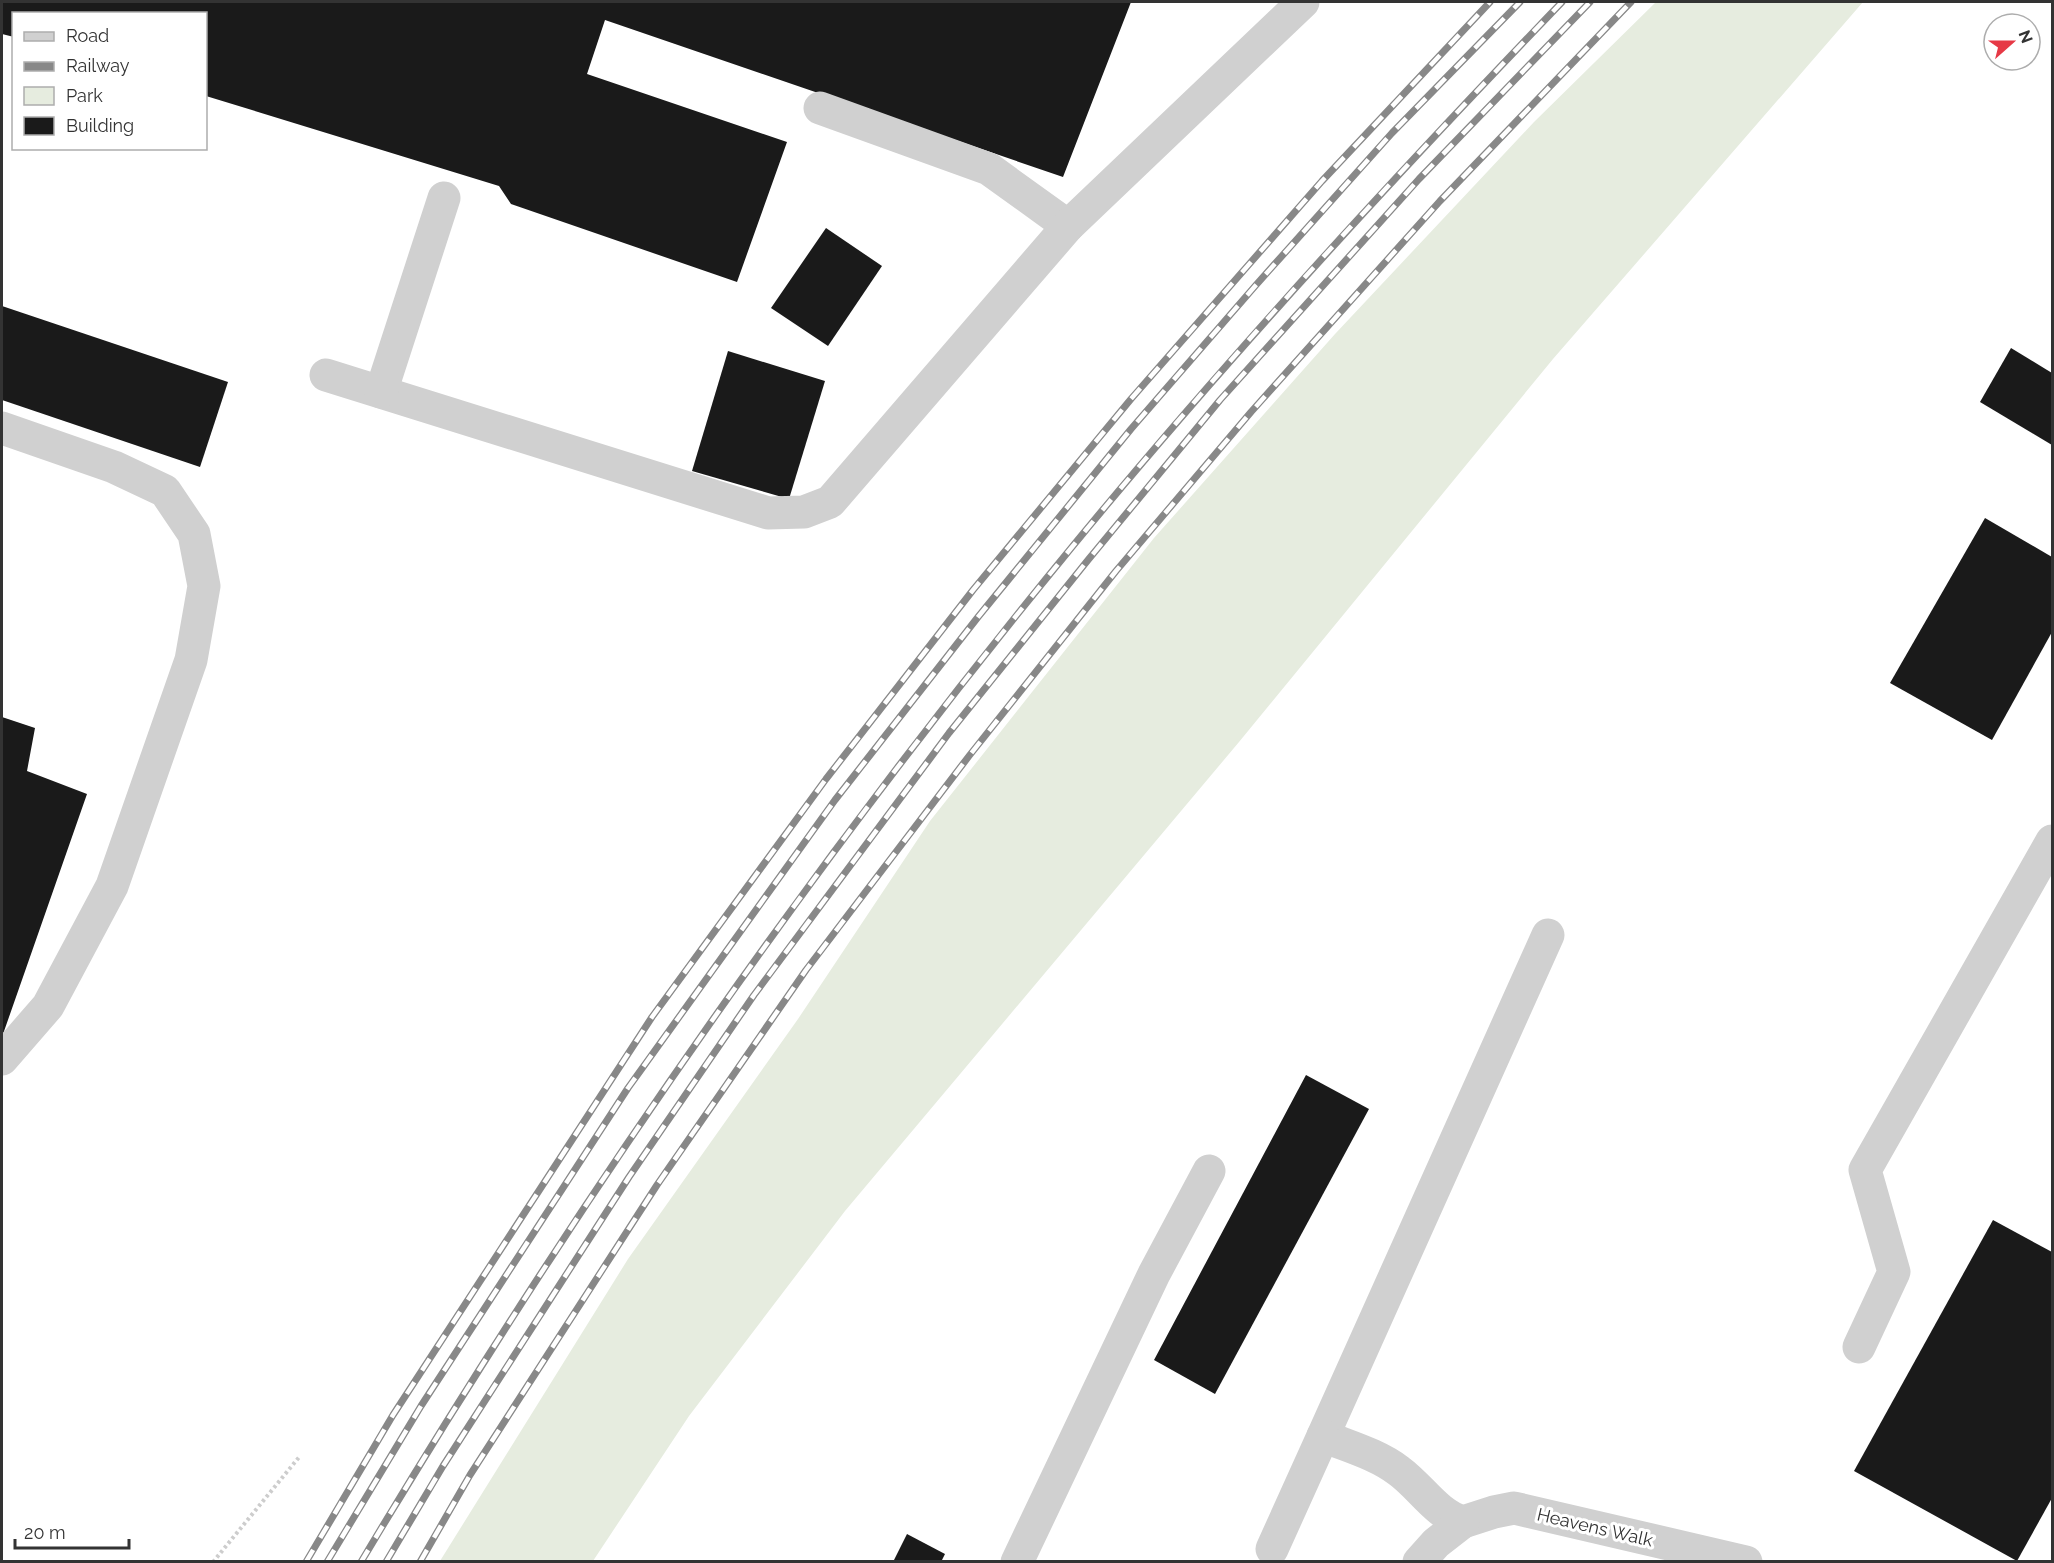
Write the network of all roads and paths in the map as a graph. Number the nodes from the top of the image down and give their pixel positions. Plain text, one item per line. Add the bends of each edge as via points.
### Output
1 (1303, 2) edge
2 (820, 108) dead end
3 (444, 198) dead end
4 (1068, 226) junction
5 (326, 375) dead end
6 (381, 392) junction
7 (2, 428) edge
8 (2052, 841) edge
9 (1548, 935) dead end
10 (2, 1059) edge
11 (1209, 1171) dead end
12 (1859, 1347) dead end
13 (1323, 1436) junction
14 (300, 1456) dead end
15 (1463, 1522) junction
16 (1272, 1550) dead end
17 (1674, 1554) edge
18 (213, 1562) edge
19 (1017, 1562) edge
20 (1419, 1562) edge
21 (1746, 1562) edge

1 - 4 street
2 - 4 street via 989,169
3 - 6 street
4 - 6 street via 830,502 804,512 768,513
5 - 6 street
7 - 10 street via 114,467 165,491 194,534 204,586 191,660 112,886 48,1006
8 - 12 street via 1865,1170 1894,1272
9 - 13 street
11 - 19 street via 1154,1274
13 - 15 street via 1396,1468 1443,1514
13 - 16 street
14 - 18 path
15 - 17 street, Heavens Walk via 1514,1508
15 - 20 street
17 - 21 street, Heavens Walk

